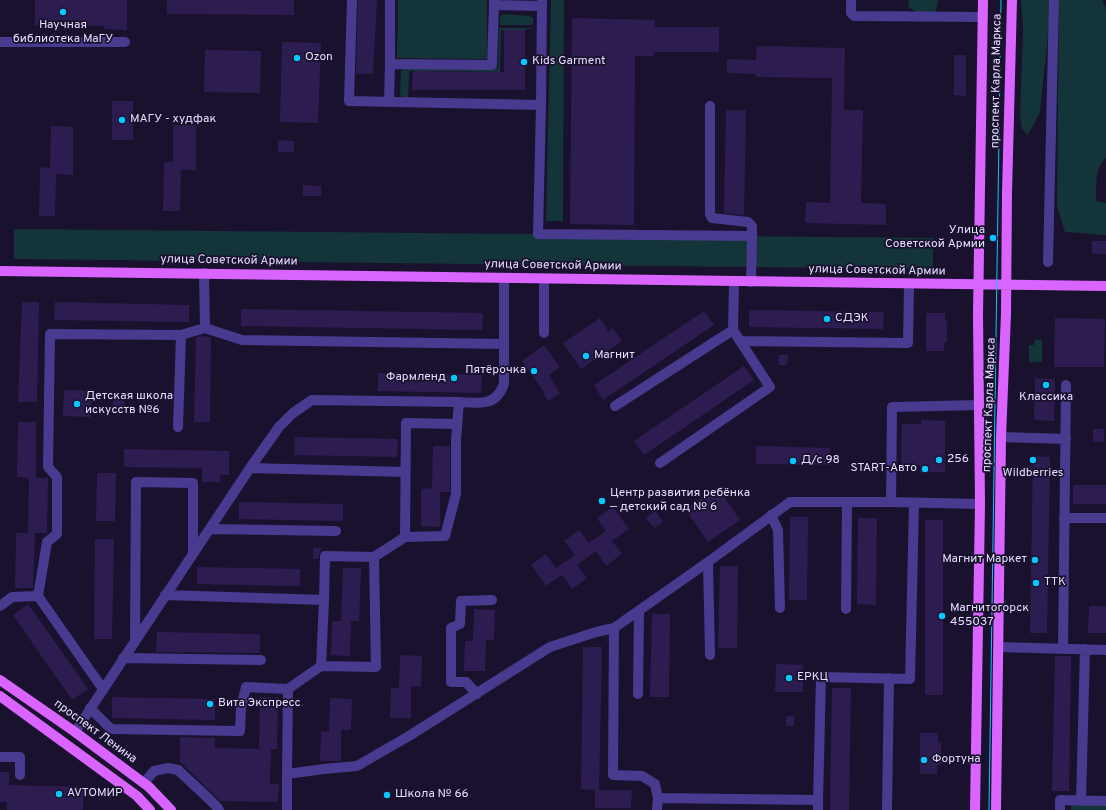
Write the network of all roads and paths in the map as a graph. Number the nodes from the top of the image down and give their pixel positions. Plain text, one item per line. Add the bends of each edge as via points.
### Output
1 (352, 0) edge
2 (390, 0) edge
3 (851, 0) edge
4 (983, 0) edge
5 (1012, 0) edge
6 (1054, 0) edge
7 (494, 3) edge
8 (542, 3) edge
9 (982, 17) junction
10 (0, 42) edge
11 (125, 42) dead end
12 (390, 64) junction
13 (389, 101) junction
14 (541, 105) junction
15 (710, 106) dead end
16 (752, 236) junction
17 (1048, 262) dead end
18 (0, 271) edge
19 (204, 273) junction
20 (504, 278) junction
21 (544, 279) junction
22 (734, 282) junction
23 (751, 282) junction
24 (909, 285) junction
25 (978, 285) junction
26 (1006, 285) junction
27 (1106, 286) edge
28 (204, 328) junction
29 (733, 330) junction
30 (544, 333) dead end
31 (181, 335) junction
32 (740, 341) junction
33 (504, 344) junction
34 (1066, 385) dead end
35 (458, 402) junction
36 (980, 405) junction
37 (615, 406) dead end
38 (457, 424) junction
39 (178, 428) dead end
40 (1001, 437) junction
41 (1066, 439) junction
42 (660, 463) dead end
43 (250, 468) junction
44 (405, 472) junction
45 (848, 502) junction
46 (890, 502) junction
47 (914, 503) junction
48 (980, 504) junction
49 (771, 515) junction
50 (1064, 518) junction
51 (1106, 518) edge
52 (210, 529) junction
53 (336, 531) dead end
54 (405, 537) junction
55 (193, 554) junction
56 (374, 557) junction
57 (708, 562) junction
58 (165, 595) junction
59 (38, 596) junction
60 (324, 600) junction
61 (492, 600) dead end
62 (0, 604) edge
63 (780, 608) dead end
64 (846, 609) dead end
65 (639, 611) junction
66 (614, 628) junction
67 (135, 641) junction
68 (999, 647) junction
69 (1063, 649) junction
70 (1085, 649) junction
71 (1106, 650) edge
72 (710, 654) dead end
73 (123, 658) junction
74 (261, 660) dead end
75 (321, 666) junction
76 (889, 678) junction
77 (0, 680) edge
78 (103, 689) junction
79 (288, 689) junction
80 (477, 694) junction
81 (638, 694) dead end
82 (0, 696) edge
83 (90, 708) junction
84 (74, 732) junction
85 (0, 757) edge
86 (287, 774) junction
87 (20, 775) dead end
88 (144, 783) junction
89 (658, 798) junction
90 (1081, 801) junction
91 (1106, 801) edge
92 (818, 805) edge
93 (150, 810) edge
94 (171, 810) edge
95 (219, 810) edge
96 (287, 810) edge
97 (657, 810) edge
98 (887, 810) edge
99 (975, 810) edge
100 (996, 810) edge
101 (1060, 810) edge

1 - 13 lane via 349,101
2 - 12 lane
3 - 9 lane via 851,13 854,16
4 - 9 main road, проспект Карла Маркса
5 - 26 main road, проспект Карла Маркса
6 - 17 lane
7 - 8 lane
7 - 12 lane via 492,65
8 - 14 lane
9 - 25 main road, проспект Карла Маркса
10 - 11 lane
12 - 13 lane
13 - 14 lane
14 - 16 lane via 538,234
15 - 16 lane via 710,214 712,218 748,222 752,226
16 - 23 lane
18 - 19 main road, улица Советской Армии
19 - 20 main road, улица Советской Армии
19 - 28 lane
20 - 21 main road, улица Советской Армии
20 - 33 lane
21 - 22 main road, улица Советской Армии
21 - 30 lane
22 - 23 main road, улица Советской Армии
22 - 29 lane
23 - 24 main road, улица Советской Армии
24 - 25 main road, улица Советской Армии
24 - 32 lane via 908,343
25 - 26 main road, улица Советской Армии
25 - 36 main road, проспект Карла Маркса
26 - 27 main road, улица Советской Армии
26 - 40 main road, проспект Карла Маркса
28 - 31 lane
28 - 33 lane via 242,340
29 - 32 lane
29 - 37 lane
31 - 39 lane
31 - 59 lane via 50,334 48,467 58,477 57,534 47,542
32 - 42 lane via 770,387
33 - 35 lane via 504,383 501,392 482,403
34 - 41 lane
35 - 38 lane
35 - 43 lane via 312,400 292,413 279,427
36 - 46 lane via 892,407
36 - 48 main road, проспект Карла Маркса
38 - 44 lane via 406,423
38 - 54 lane via 456,494 444,536
40 - 41 lane
40 - 68 main road, проспект Карла Маркса
41 - 50 lane
43 - 44 lane
43 - 52 lane
44 - 54 lane
45 - 46 lane
45 - 49 lane via 790,502
45 - 64 lane
46 - 47 lane
47 - 48 lane
47 - 76 lane via 910,679
48 - 99 main road, проспект Карла Маркса
49 - 57 lane
49 - 63 lane via 778,530
50 - 51 lane
50 - 69 lane
52 - 53 lane
52 - 55 lane
54 - 56 lane
55 - 58 lane
55 - 67 lane via 193,483 136,482
56 - 60 lane via 325,556
56 - 75 lane via 376,667
57 - 65 lane
57 - 72 lane
58 - 60 lane
58 - 67 lane
59 - 62 lane via 12,597
59 - 78 lane
60 - 75 lane
61 - 80 lane via 461,601 460,624 451,628 451,682 466,682
65 - 66 lane
65 - 81 lane
66 - 80 lane via 550,647
66 - 89 lane via 612,775 642,776 655,784
67 - 73 lane
68 - 69 lane
68 - 100 main road, проспект Карла Маркса
69 - 70 lane
70 - 71 lane
70 - 90 lane
73 - 74 lane
73 - 78 lane
75 - 79 lane
76 - 92 lane via 821,677
76 - 98 lane
77 - 84 main road, проспект Ленина
78 - 83 lane
79 - 83 lane via 246,687 241,708 240,731 111,728
79 - 86 lane
80 - 86 lane via 357,766
82 - 93 main road via 137,796
83 - 84 lane
84 - 88 main road, проспект Ленина
85 - 87 lane via 20,757
86 - 96 lane
88 - 94 main road, проспект Ленина
88 - 95 lane via 154,771 168,768 178,770
89 - 92 lane
89 - 97 lane
90 - 91 lane
90 - 101 lane via 1060,800

